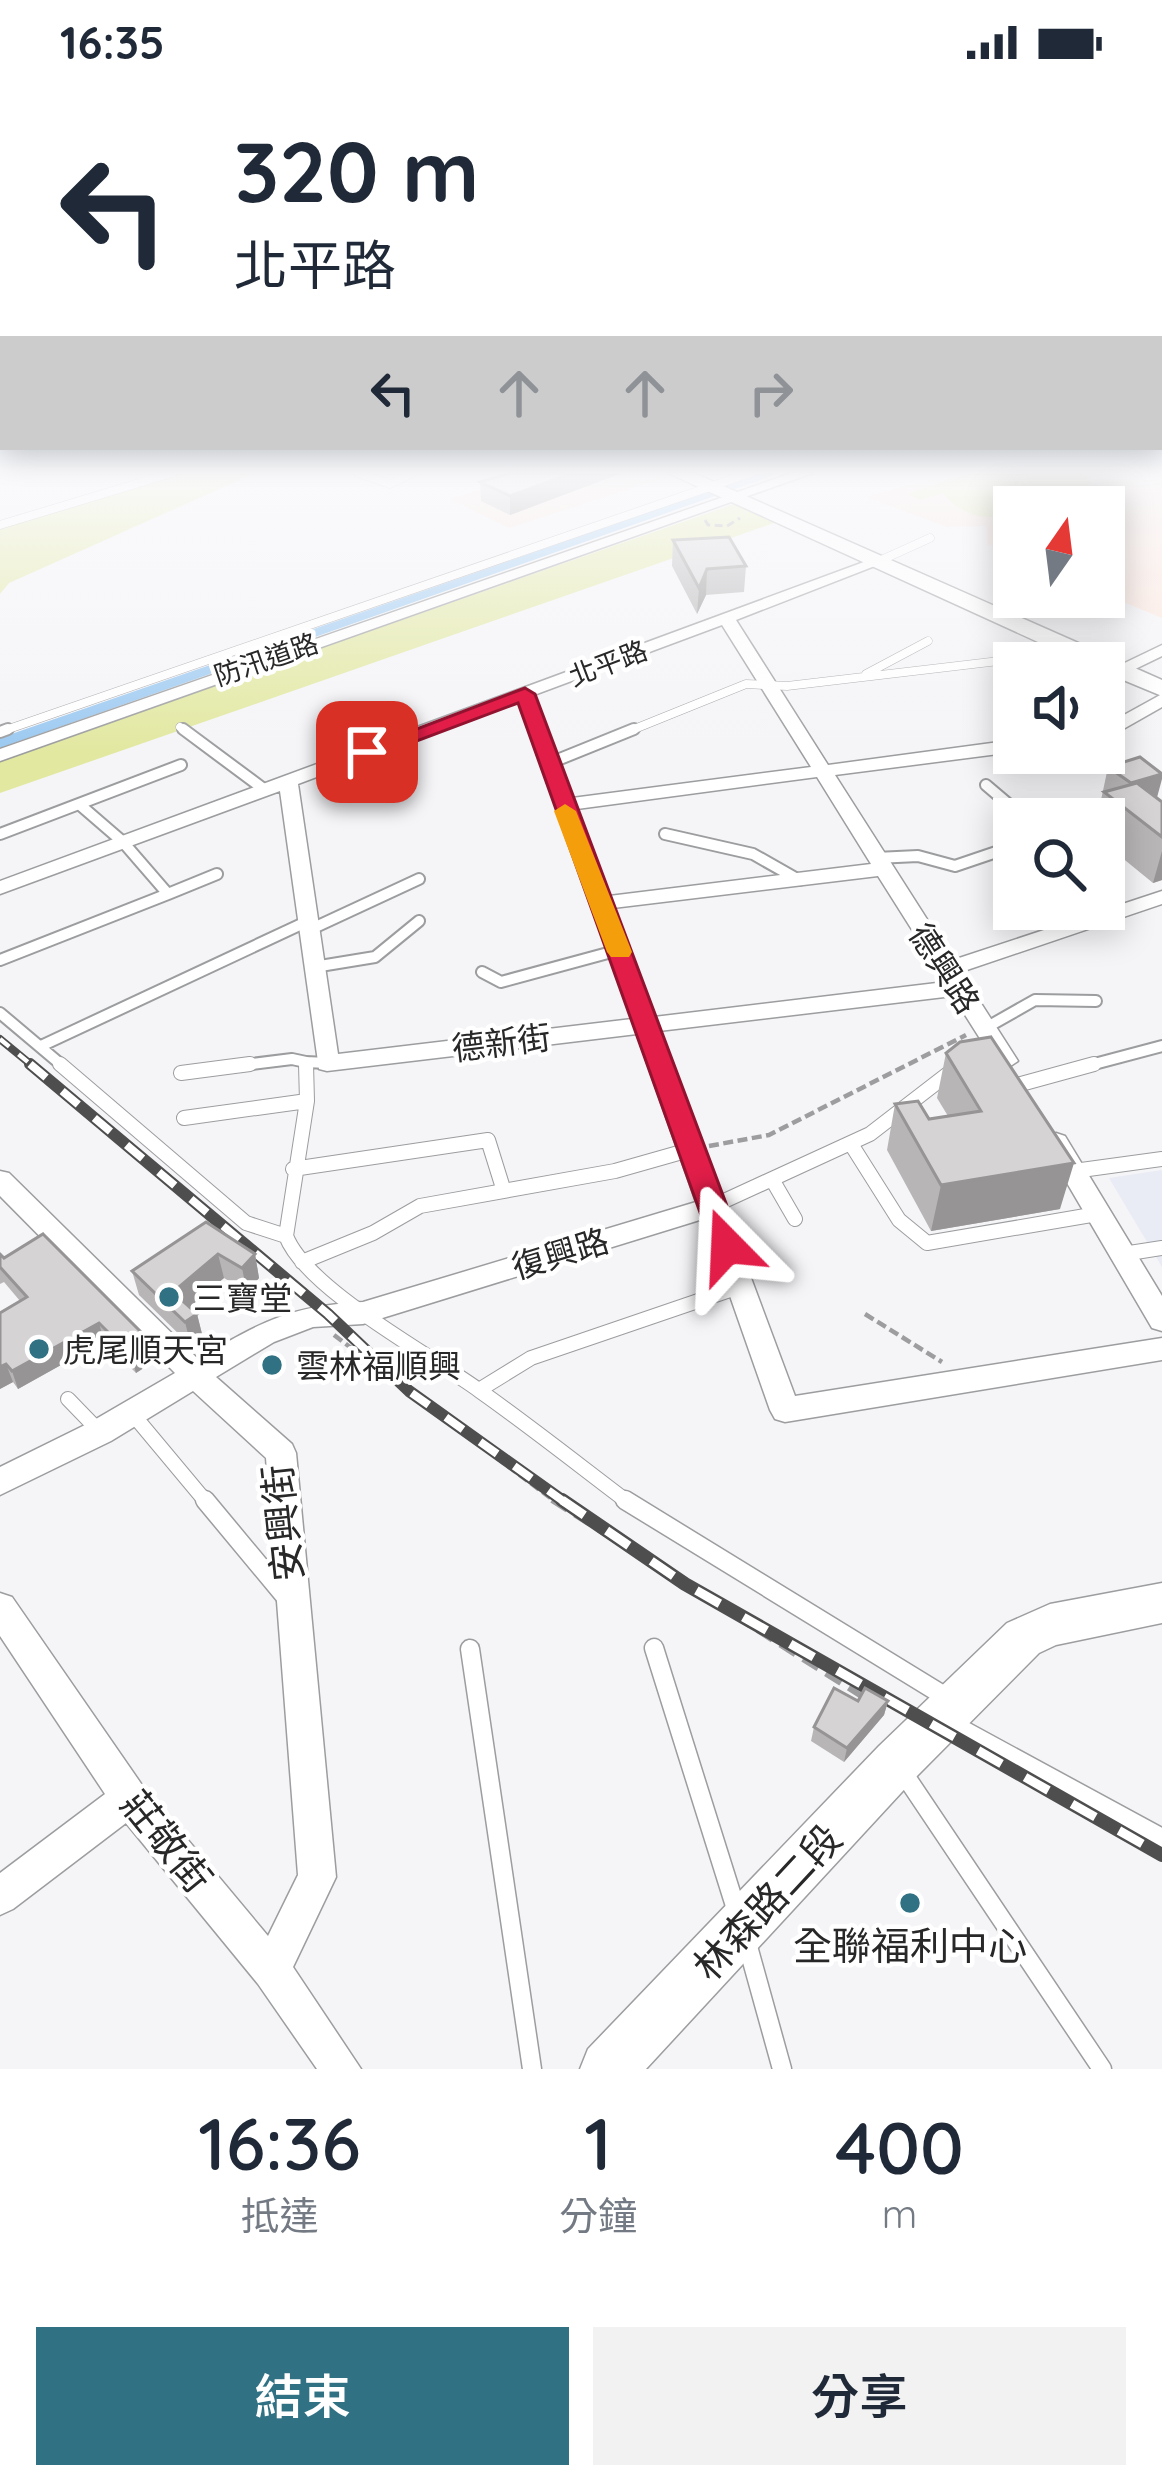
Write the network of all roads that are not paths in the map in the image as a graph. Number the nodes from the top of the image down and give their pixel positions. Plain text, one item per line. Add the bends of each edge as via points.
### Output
1 (519, 566) edge
2 (538, 566) edge
3 (867, 566) edge
4 (885, 566) edge
5 (726, 618) junction
6 (928, 641) dead end
7 (1054, 642) edge
8 (1162, 650) edge
9 (1125, 660) edge
10 (993, 662) edge
11 (1125, 672) edge
12 (858, 678) junction
13 (770, 686) junction
14 (1162, 689) edge
15 (525, 694) junction
16 (1162, 699) edge
17 (1125, 721) edge
18 (180, 727) dead end
19 (0, 732) edge
20 (993, 749) edge
21 (0, 755) edge
22 (550, 763) junction
23 (181, 765) dead end
24 (822, 771) junction
25 (288, 781) junction
26 (986, 784) dead end
27 (265, 790) junction
28 (1002, 798) edge
29 (79, 804) junction
30 (563, 805) junction
31 (0, 834) edge
32 (665, 834) dead end
33 (123, 842) junction
34 (993, 853) edge
35 (879, 864) junction
36 (218, 874) dead end
37 (419, 879) dead end
38 (799, 880) junction
39 (0, 888) edge
40 (168, 894) junction
41 (1162, 898) edge
42 (602, 903) junction
43 (419, 921) dead end
44 (307, 927) junction
45 (619, 950) junction
46 (0, 960) edge
47 (313, 967) junction
48 (482, 972) dead end
49 (952, 979) junction
50 (1096, 1000) dead end
51 (0, 1013) edge
52 (646, 1024) junction
53 (988, 1035) junction
54 (41, 1046) junction
55 (1162, 1046) edge
56 (316, 1063) junction
57 (181, 1073) dead end
58 (307, 1101) junction
59 (1032, 1102) junction
60 (184, 1118) dead end
61 (851, 1144) junction
62 (692, 1149) junction
63 (1162, 1159) edge
64 (293, 1169) junction
65 (1074, 1171) junction
66 (0, 1180) edge
67 (773, 1181) junction
68 (503, 1188) junction
69 (711, 1207) junction
70 (1100, 1213) junction
71 (795, 1219) dead end
72 (286, 1236) junction
73 (1162, 1248) edge
74 (1123, 1254) junction
75 (302, 1262) junction
76 (743, 1286) junction
77 (363, 1313) junction
78 (1162, 1320) edge
79 (1162, 1349) edge
80 (195, 1375) junction
81 (479, 1390) junction
82 (68, 1399) dead end
83 (130, 1412) junction
84 (100, 1432) junction
85 (0, 1482) edge
86 (1162, 1603) edge
87 (291, 1604) junction
88 (0, 1608) edge
89 (654, 1648) dead end
90 (470, 1649) dead end
91 (929, 1729) junction
92 (129, 1798) junction
93 (1162, 1838) edge
94 (0, 1896) edge
95 (742, 1929) junction
96 (272, 1970) junction
97 (341, 2069) edge
98 (532, 2069) edge
99 (608, 2069) edge
100 (782, 2069) edge
101 (1102, 2069) edge

1 - 19 lane
2 - 21 street, 防汛道路
3 - 5 street, 北平路
4 - 7 street
5 - 13 street, 德興路
5 - 15 street, 北平路
6 - 12 lane
8 - 9 street
10 - 12 lane
11 - 14 street
12 - 13 lane
13 - 22 lane via 746,684
13 - 24 street, 德興路
15 - 22 street
15 - 25 street, 北平路
16 - 17 street
18 - 27 lane
20 - 24 street
22 - 30 street
23 - 29 lane
24 - 30 street
24 - 35 street, 德興路
25 - 27 street, 北平路
25 - 44 street
26 - 28 lane
27 - 33 street, 北平路
29 - 31 lane
29 - 33 lane
30 - 42 street
32 - 38 lane via 753,854
33 - 39 street, 北平路
33 - 40 lane
34 - 35 lane via 955,866 918,856
35 - 38 street
35 - 49 street, 德興路
36 - 40 lane
37 - 44 lane
38 - 42 street
40 - 46 lane
41 - 49 street, 德新街
42 - 45 street
43 - 47 lane via 375,957
44 - 47 street
44 - 54 lane
45 - 48 lane via 501,982
45 - 52 street
47 - 56 street
49 - 52 street, 德新街
49 - 53 street, 德興路
50 - 53 lane via 1035,1000
51 - 54 lane
52 - 56 street, 德新街
52 - 62 street
53 - 59 street, 德興路
53 - 61 lane
54 - 72 lane via 246,1223
55 - 59 lane
56 - 57 lane
56 - 58 lane
58 - 60 lane
58 - 64 lane
59 - 65 street, 德興路
61 - 67 lane
61 - 70 lane via 899,1220 927,1243
62 - 68 lane via 616,1171
62 - 69 street
63 - 65 lane
64 - 68 lane via 488,1140
64 - 72 lane
65 - 70 street, 德興路
66 - 80 street, 安興街
67 - 69 lane
67 - 71 lane
68 - 75 lane via 420,1206
69 - 76 street
69 - 77 street, 復興路
70 - 74 street, 德興路
72 - 75 lane
73 - 74 lane
74 - 78 street, 德興路
75 - 77 lane
76 - 79 street via 785,1410
76 - 81 lane via 531,1358
77 - 80 street, 復興路 via 311,1316
77 - 81 lane
80 - 83 street, 復興路
80 - 87 street, 安興街 via 281,1453
81 - 91 lane
82 - 84 lane
83 - 84 street, 復興路
83 - 87 lane
84 - 85 street, 復興路
86 - 91 street, 林森路二段 via 1050,1625 1023,1638
87 - 96 street, 安興街 via 317,1877
88 - 92 street, 莊敬街
89 - 95 lane
90 - 98 lane
91 - 93 lane
91 - 95 street, 林森路二段
91 - 101 lane
92 - 94 street
92 - 96 street, 莊敬街
95 - 99 street, 林森路二段
95 - 100 lane
96 - 97 street, 莊敬街

